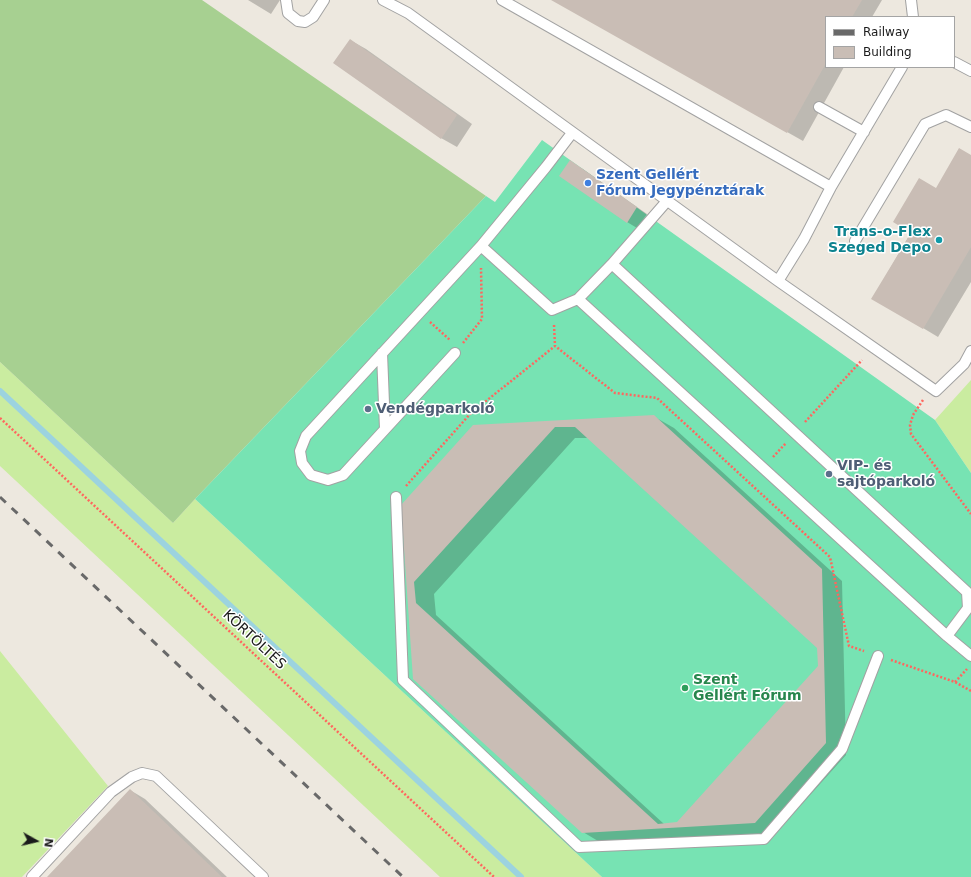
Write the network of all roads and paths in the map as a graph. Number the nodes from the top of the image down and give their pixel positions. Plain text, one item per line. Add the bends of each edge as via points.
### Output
1 (286, 0) edge
2 (324, 0) edge
3 (383, 0) edge
4 (397, 0) edge
5 (502, 0) edge
6 (911, 0) edge
7 (408, 13) junction
8 (913, 16) edge
9 (955, 63) edge
10 (901, 68) edge
11 (971, 71) edge
12 (819, 107) dead end
13 (971, 128) edge
14 (864, 132) junction
15 (572, 133) junction
16 (831, 187) junction
17 (667, 201) junction
18 (855, 241) dead end
19 (481, 246) junction
20 (612, 264) junction
21 (778, 281) junction
22 (578, 299) junction
23 (552, 310) junction
24 (419, 313) junction
25 (556, 346) junction
26 (457, 351) junction
27 (971, 351) edge
28 (382, 353) junction
29 (862, 360) dead end
30 (858, 365) dead end
31 (918, 408) dead end
32 (0, 418) edge
33 (385, 429) junction
34 (396, 497) joint
35 (971, 514) edge
36 (946, 636) junction
37 (878, 656) junction
38 (971, 656) edge
39 (971, 664) edge
40 (955, 682) junction
41 (971, 691) edge
42 (32, 877) edge
43 (263, 877) edge
44 (494, 877) edge

1 - 2 lane via 288,13 298,21 305,22 313,17
3 - 7 lane
4 - 7 lane
5 - 16 lane
6 - 8 lane
7 - 15 lane
9 - 11 lane
10 - 14 lane
12 - 14 lane
13 - 18 lane via 946,115 924,124
14 - 16 lane
15 - 17 lane
15 - 19 lane
16 - 21 lane via 804,239
17 - 20 lane
17 - 21 lane
19 - 23 lane
19 - 24 lane
19 - 26 path via 482,319
20 - 22 lane
20 - 36 lane via 967,592 968,608
21 - 27 lane via 936,391 964,364
22 - 23 lane
22 - 36 lane
23 - 25 path
24 - 26 path
24 - 28 lane
25 - 34 path via 471,413
25 - 37 path via 615,393 657,398 830,557 849,646
26 - 33 lane
28 - 33 lane
28 - 33 lane via 306,436 300,451 302,463 311,475 328,480 343,475
29 - 30 path
31 - 35 path via 910,425 911,434
32 - 44 path, KÖRTÖLTÉS
34 - 37 lane via 403,680 579,847 764,839 842,749
36 - 38 lane
37 - 40 path
39 - 40 path
40 - 41 path
42 - 43 lane via 111,792 142,773 156,776

